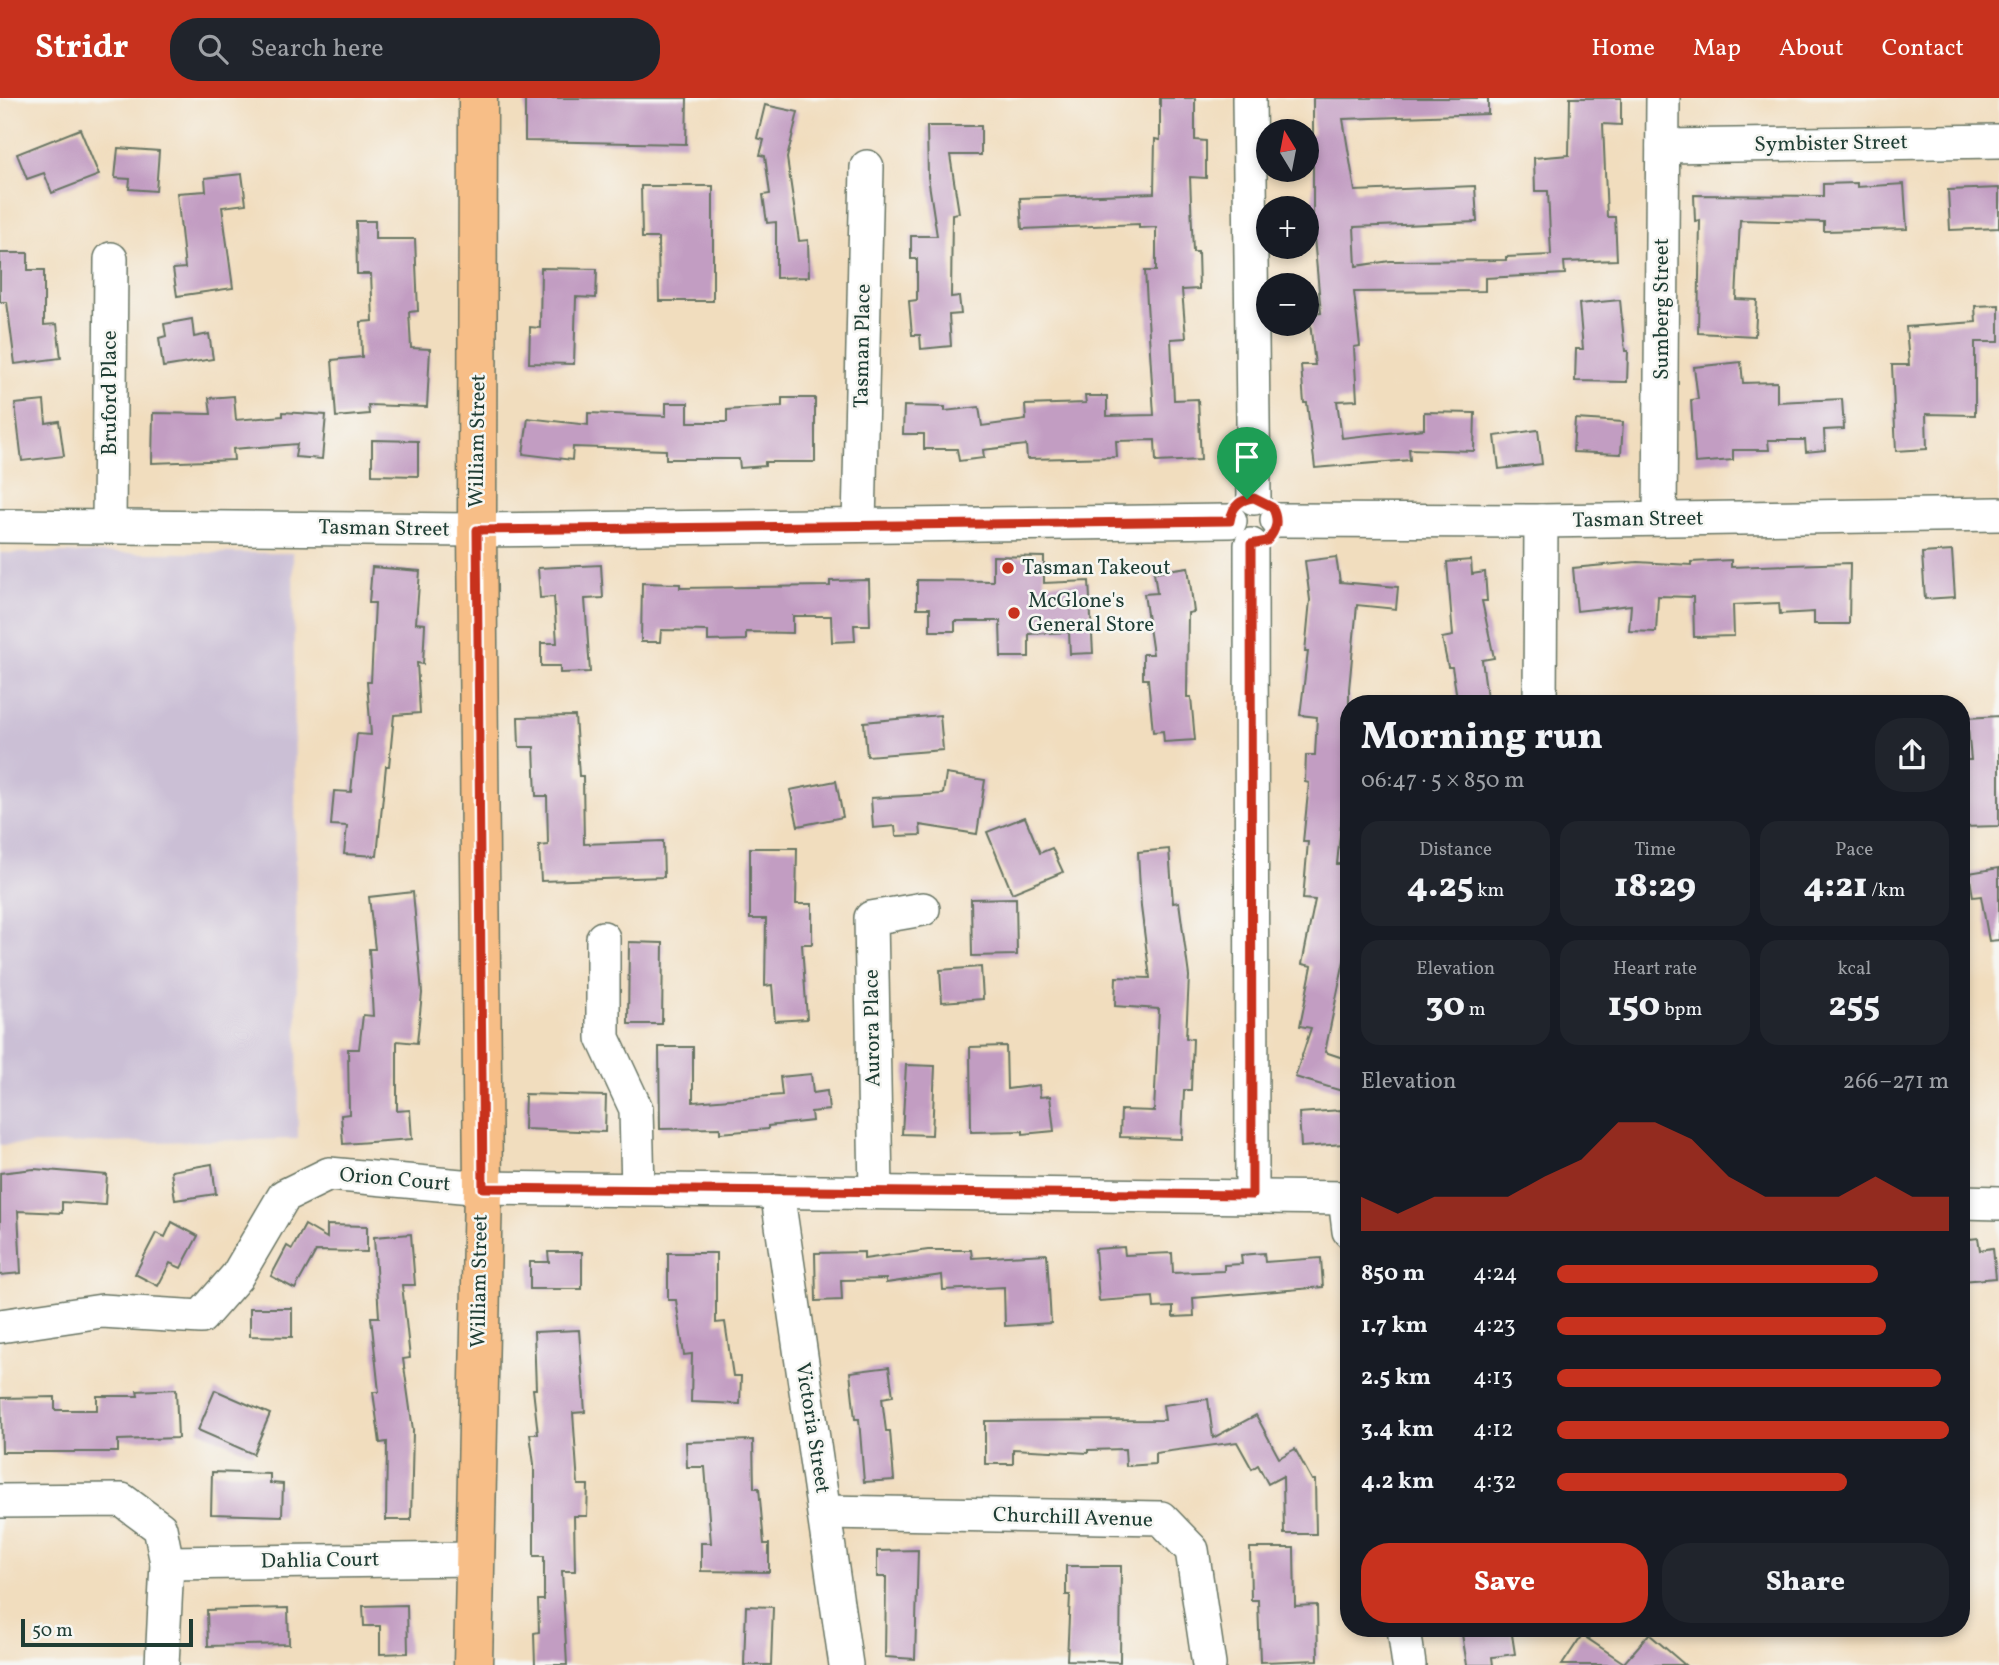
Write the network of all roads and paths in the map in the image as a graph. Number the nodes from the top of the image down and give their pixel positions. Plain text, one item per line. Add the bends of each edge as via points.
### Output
1 (478, 98) edge
2 (1249, 98) edge
3 (1663, 98) edge
4 (1999, 141) edge
5 (1663, 146) junction
6 (867, 167) dead end
7 (111, 260) dead end
8 (1265, 509) junction
9 (1999, 514) edge
10 (1660, 519) junction
11 (1541, 521) junction
12 (859, 525) junction
13 (0, 526) edge
14 (109, 527) junction
15 (477, 530) junction
16 (1240, 533) junction
17 (1540, 695) edge
18 (923, 909) dead end
19 (603, 938) dead end
20 (483, 1188) junction
21 (638, 1190) junction
22 (777, 1191) junction
23 (876, 1191) junction
24 (1252, 1195) junction
25 (1340, 1198) edge
26 (1970, 1202) edge
27 (1999, 1203) edge
28 (0, 1326) edge
29 (0, 1501) edge
30 (825, 1512) junction
31 (474, 1559) junction
32 (167, 1563) junction
33 (1405, 1637) edge
34 (162, 1665) edge
35 (473, 1665) edge
36 (846, 1665) edge
37 (1209, 1665) edge
38 (1409, 1665) edge

1 - 15 main road, William Street
2 - 8 street
3 - 5 street, Sumberg Street
4 - 5 street, Symbister Street
5 - 10 street, Sumberg Street
6 - 12 street, Tasman Place
7 - 14 street, Bruford Place
8 - 11 street, Tasman Street
8 - 16 street via 1247,499 1235,507
9 - 10 street, Tasman Street
10 - 11 street, Tasman Street
11 - 17 street
12 - 15 street, Tasman Street
12 - 16 street, Tasman Street
13 - 14 street, Tasman Street
14 - 15 street, Tasman Street
15 - 20 main road, William Street
16 - 24 street
18 - 23 street, Aurora Place via 871,918
19 - 21 street via 603,1038 636,1109
20 - 21 street
20 - 28 street, Orion Court via 329,1174 284,1196 237,1276 201,1317 102,1311
20 - 31 main road, William Street
21 - 22 street
22 - 23 street
22 - 30 street, Victoria Street
23 - 24 street
24 - 25 street
26 - 27 street
29 - 32 street via 122,1500 160,1528
30 - 36 street, Victoria Street
30 - 37 street, Churchill Avenue via 1161,1518 1192,1550
31 - 32 street, Dahlia Court
31 - 35 main road, William Street
32 - 34 street
33 - 38 street

